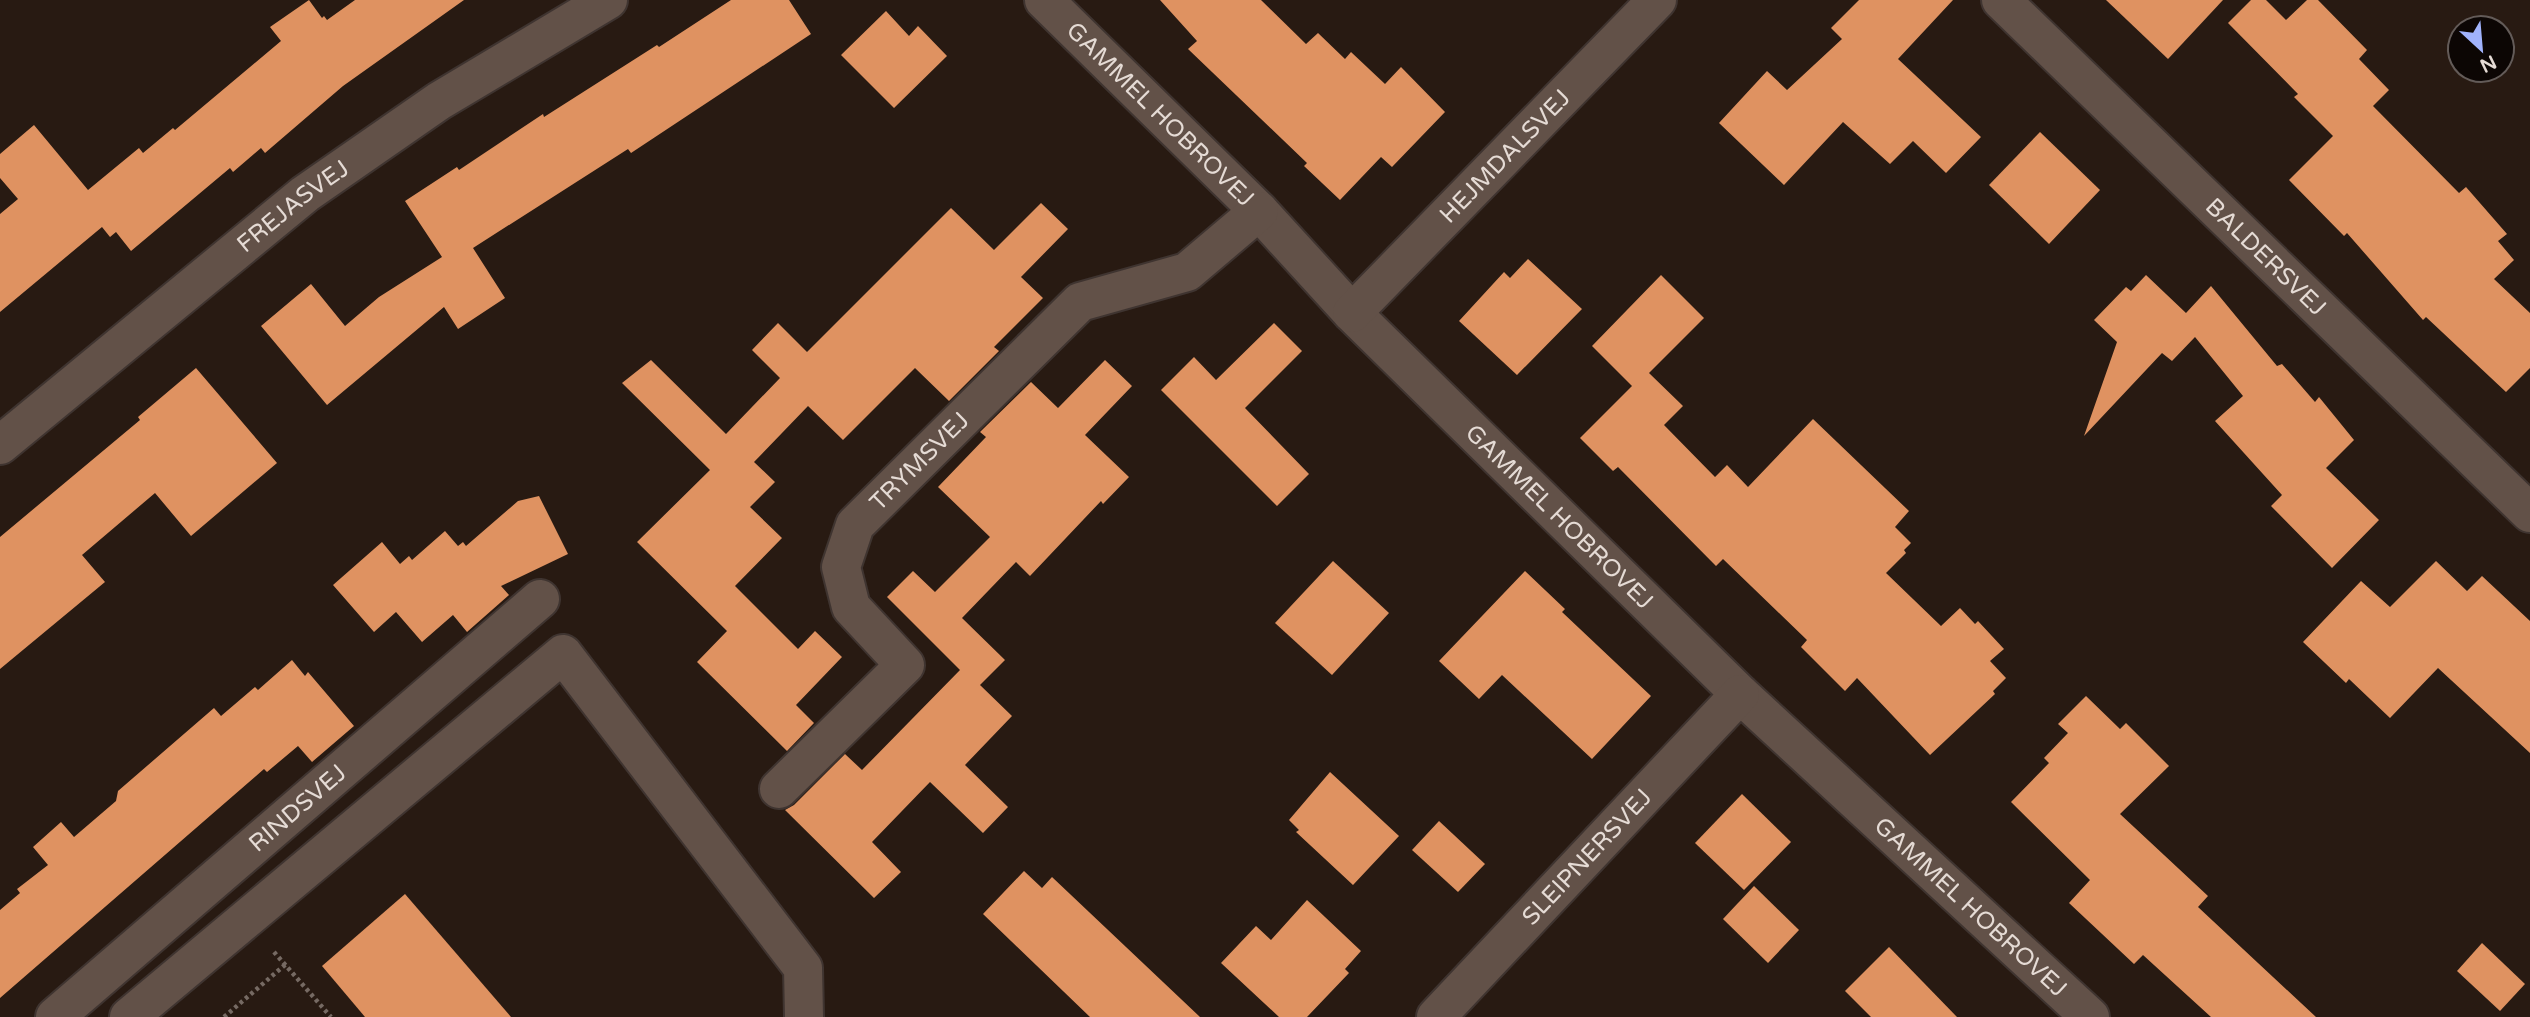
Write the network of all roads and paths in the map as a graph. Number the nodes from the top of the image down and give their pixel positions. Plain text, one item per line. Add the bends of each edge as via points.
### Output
1 (608, 0) edge
2 (1044, 0) edge
3 (1657, 0) edge
4 (2001, 0) edge
5 (1259, 211) junction
6 (1352, 313) junction
7 (0, 445) edge
8 (2530, 513) edge
9 (540, 599) dead end
10 (1740, 694) junction
11 (779, 789) dead end
12 (245, 920) junction
13 (286, 964) junction
14 (55, 1017) edge
15 (130, 1017) edge
16 (224, 1017) edge
17 (331, 1017) edge
18 (804, 1017) edge
19 (1436, 1017) edge
20 (2090, 1017) edge

1 - 7 street, FREJASVEJ via 439,101 305,194
2 - 5 street, GAMMEL HOBROVEJ
3 - 6 street, HEJMDALSVEJ
4 - 8 street, BALDERSVEJ
5 - 6 street, GAMMEL HOBROVEJ
5 - 11 street, TRYMSVEJ via 1187,272 1080,302 855,526 841,567 851,607 905,665
6 - 10 street, GAMMEL HOBROVEJ
9 - 14 street, RINDSVEJ
10 - 19 street, SLEIPNERSVEJ
10 - 20 street, GAMMEL HOBROVEJ
12 - 13 path
12 - 15 street
12 - 18 street via 563,654 803,968
13 - 16 path
13 - 17 path

